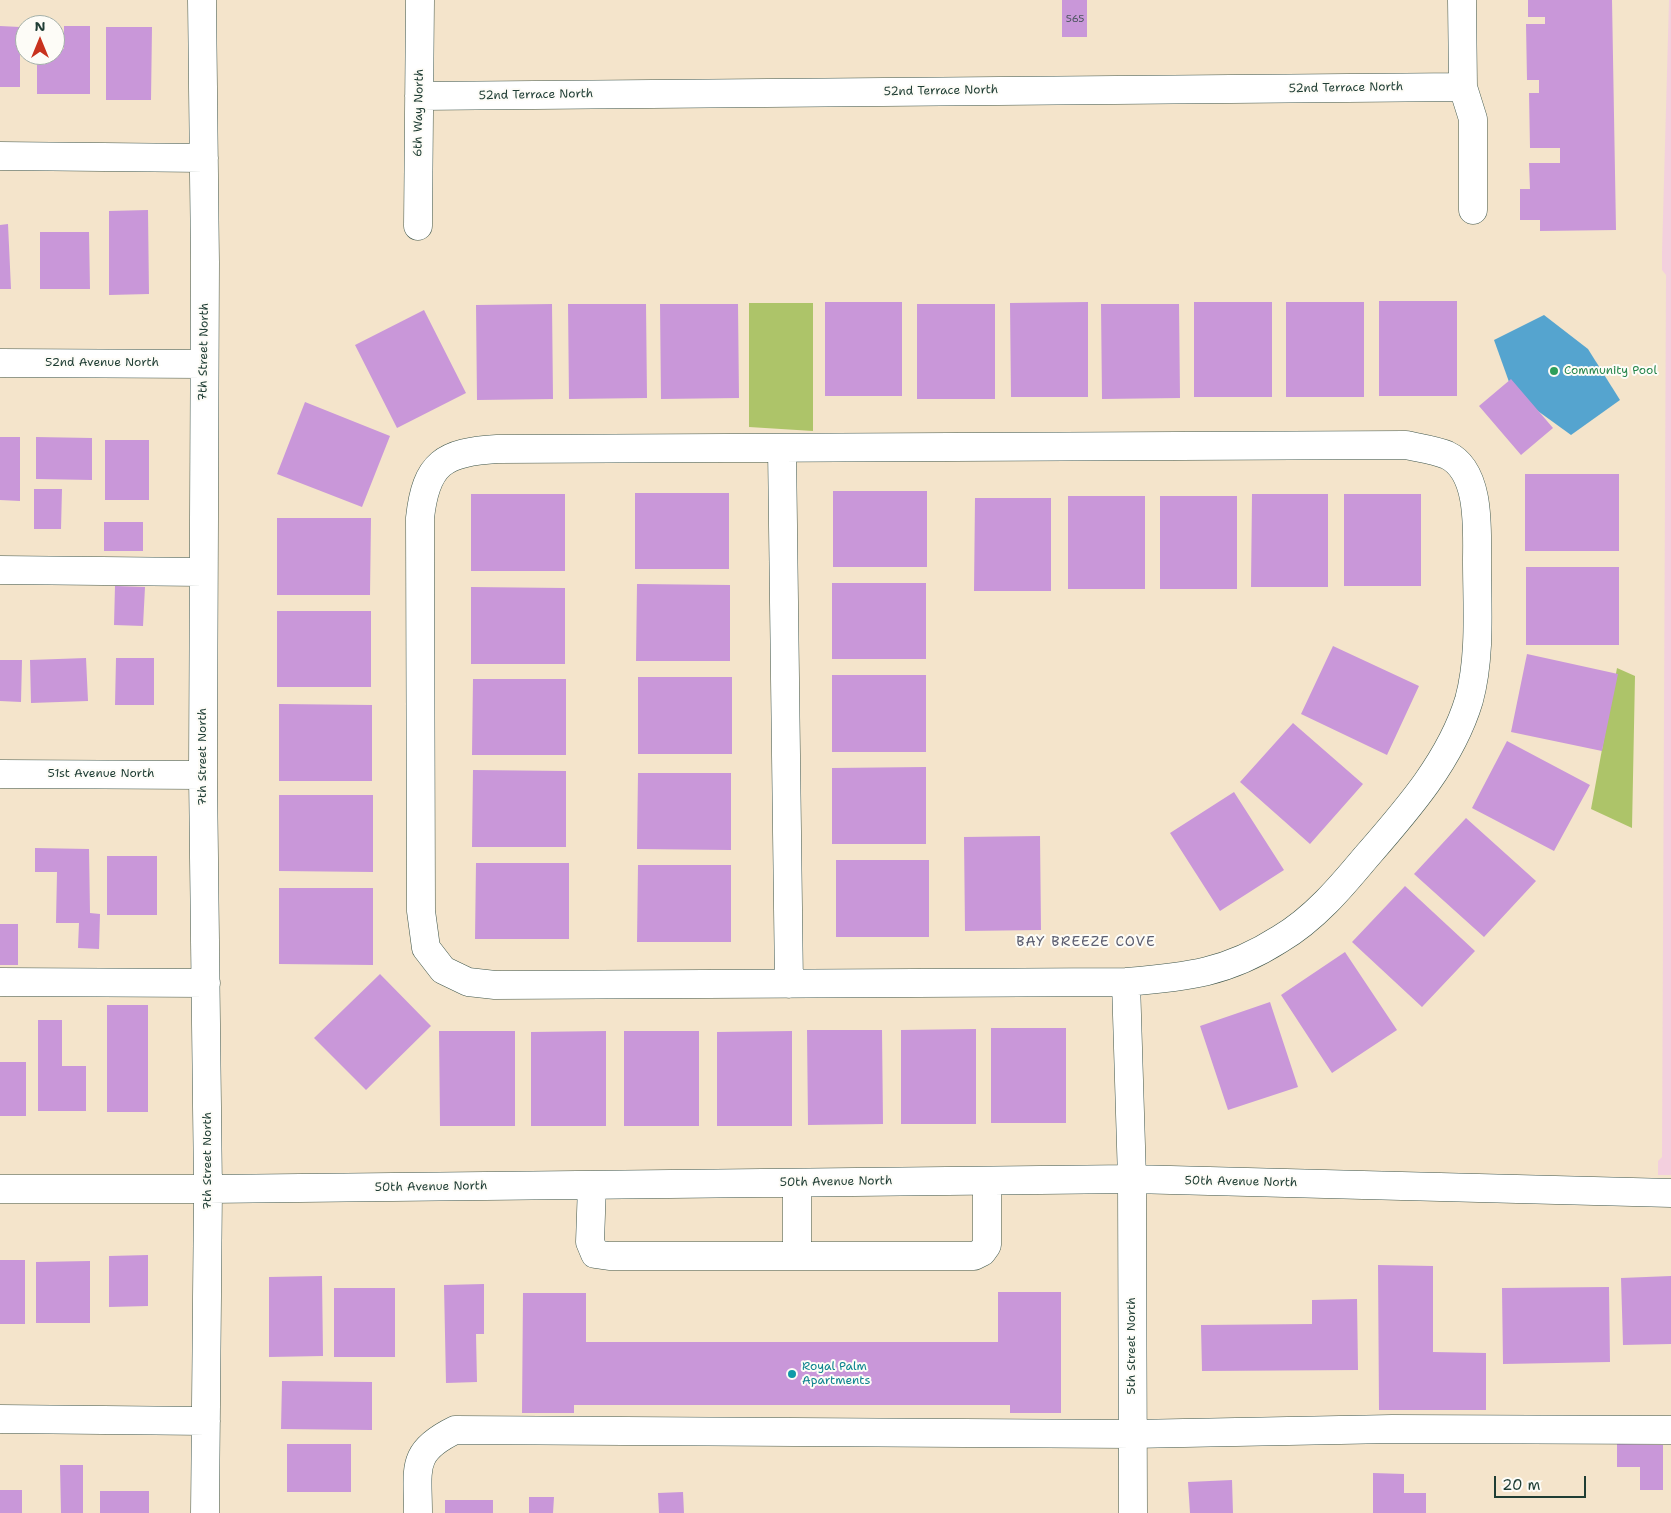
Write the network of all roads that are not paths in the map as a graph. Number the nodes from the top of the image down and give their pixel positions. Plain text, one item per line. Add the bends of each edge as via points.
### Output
1 (202, 0) edge
2 (420, 0) edge
3 (1462, 0) edge
4 (1463, 87) junction
5 (419, 96) junction
6 (0, 156) edge
7 (204, 158) junction
8 (1473, 210) dead end
9 (418, 226) dead end
10 (0, 363) edge
11 (204, 364) junction
12 (782, 449) junction
13 (0, 570) edge
14 (203, 572) junction
15 (0, 774) edge
16 (203, 774) junction
17 (0, 982) edge
18 (206, 982) junction
19 (1126, 982) junction
20 (789, 984) junction
21 (1132, 1179) junction
22 (987, 1181) junction
23 (797, 1183) junction
24 (592, 1185) junction
25 (0, 1188) edge
26 (208, 1190) junction
27 (1671, 1193) edge
28 (797, 1256) junction
29 (0, 1419) edge
30 (206, 1422) junction
31 (1671, 1430) edge
32 (1132, 1434) junction
33 (205, 1513) edge
34 (418, 1513) edge
35 (1133, 1513) edge

1 - 7 street, 7th Street North
2 - 5 street, 6th Way North
3 - 4 street
4 - 5 street, 52nd Terrace North
4 - 8 street via 1473,119
5 - 9 street, 6th Way North
6 - 7 street
7 - 11 street, 7th Street North
10 - 11 street, 52nd Avenue North
11 - 14 street, 7th Street North
12 - 19 street via 1406,445 1448,455 1466,473 1477,522 1476,659 1466,707 1453,738 1425,787 1332,896 1282,939 1238,963 1187,977
12 - 20 street
12 - 20 street via 469,450 451,456 437,467 428,481 420,518 421,911 426,948 443,970 468,982 495,985
13 - 14 street
14 - 16 street, 7th Street North
15 - 16 street, 51st Avenue North
16 - 18 street, 7th Street North
17 - 18 street
18 - 26 street, 7th Street North
19 - 20 street
19 - 21 street, 5th Street North
21 - 22 street, 50th Avenue North
21 - 27 street, 50th Avenue North
21 - 32 street, 5th Street North
22 - 23 street, 50th Avenue North
22 - 28 street via 987,1244 974,1256
23 - 24 street, 50th Avenue North
23 - 28 street
24 - 26 street, 50th Avenue North
24 - 28 street via 590,1242 595,1254
25 - 26 street, 50th Avenue North
26 - 30 street, 7th Street North
29 - 30 street
30 - 33 street, 7th Street North
31 - 32 street via 1392,1429
32 - 34 street via 455,1430 426,1448 419,1462
32 - 35 street, 5th Street North

